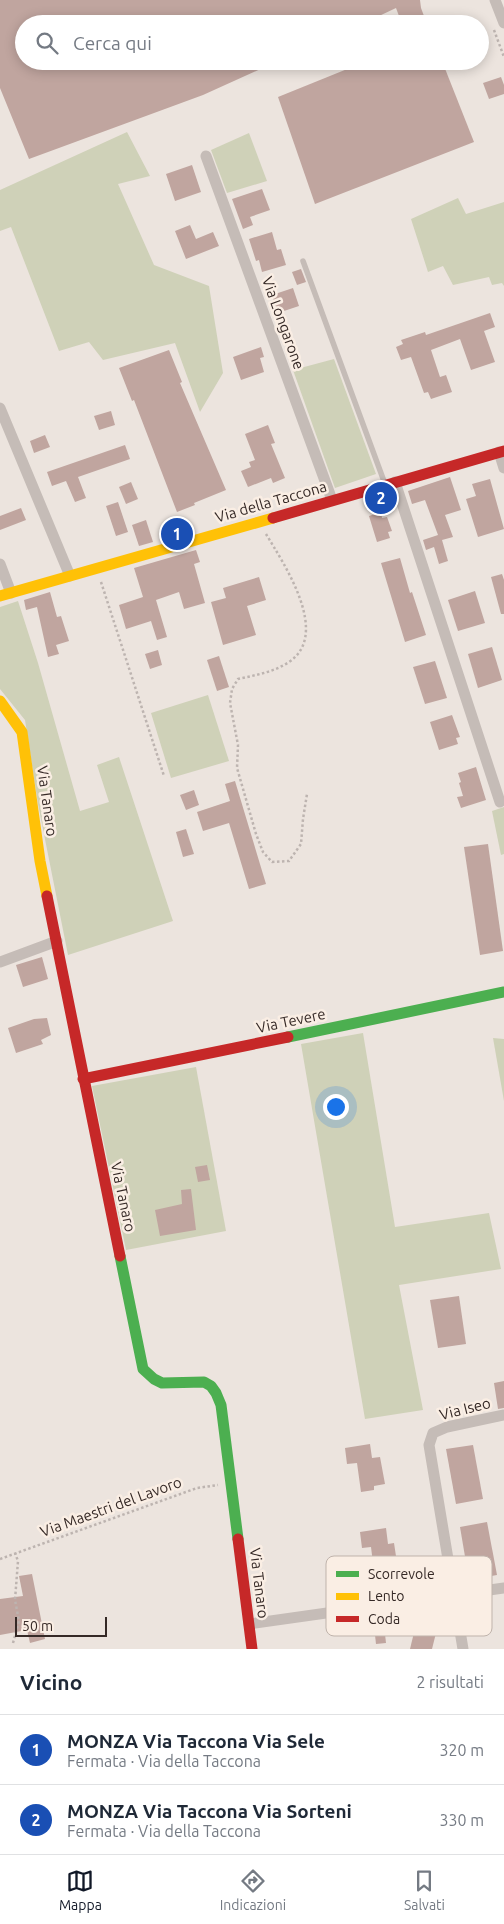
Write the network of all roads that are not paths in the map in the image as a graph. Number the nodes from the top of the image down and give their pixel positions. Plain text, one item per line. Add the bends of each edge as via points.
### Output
1 (495, 0) edge
2 (504, 23) edge
3 (206, 156) dead end
4 (303, 261) dead end
5 (0, 408) edge
6 (502, 452) edge
7 (504, 468) edge
8 (390, 484) junction
9 (332, 500) junction
10 (0, 564) edge
11 (70, 576) junction
12 (6, 594) edge
13 (0, 701) edge
14 (500, 802) dead end
15 (57, 941) junction
16 (0, 962) edge
17 (504, 992) edge
18 (83, 1079) junction
19 (504, 1415) edge
20 (448, 1556) edge
21 (326, 1613) edge
22 (249, 1624) junction
23 (461, 1636) edge
24 (252, 1649) edge
25 (463, 1649) edge

1 - 2 street
3 - 9 street, Via Longarone
4 - 8 lane
5 - 11 street
6 - 7 street
6 - 8 street, Via della Taccona
8 - 9 street, Via della Taccona
8 - 14 street
9 - 11 street, Via della Taccona
10 - 12 street
11 - 12 street, Via della Taccona
13 - 15 street, Via Tanaro via 22,732 40,860
15 - 16 street
15 - 18 street, Via Tanaro
17 - 18 street, Via Tevere
18 - 22 street, Via Tanaro via 143,1369 162,1383 202,1381 218,1394
19 - 20 street, Via Iseo via 433,1433 429,1445
21 - 22 street
22 - 24 street, Via Tanaro
23 - 25 street

